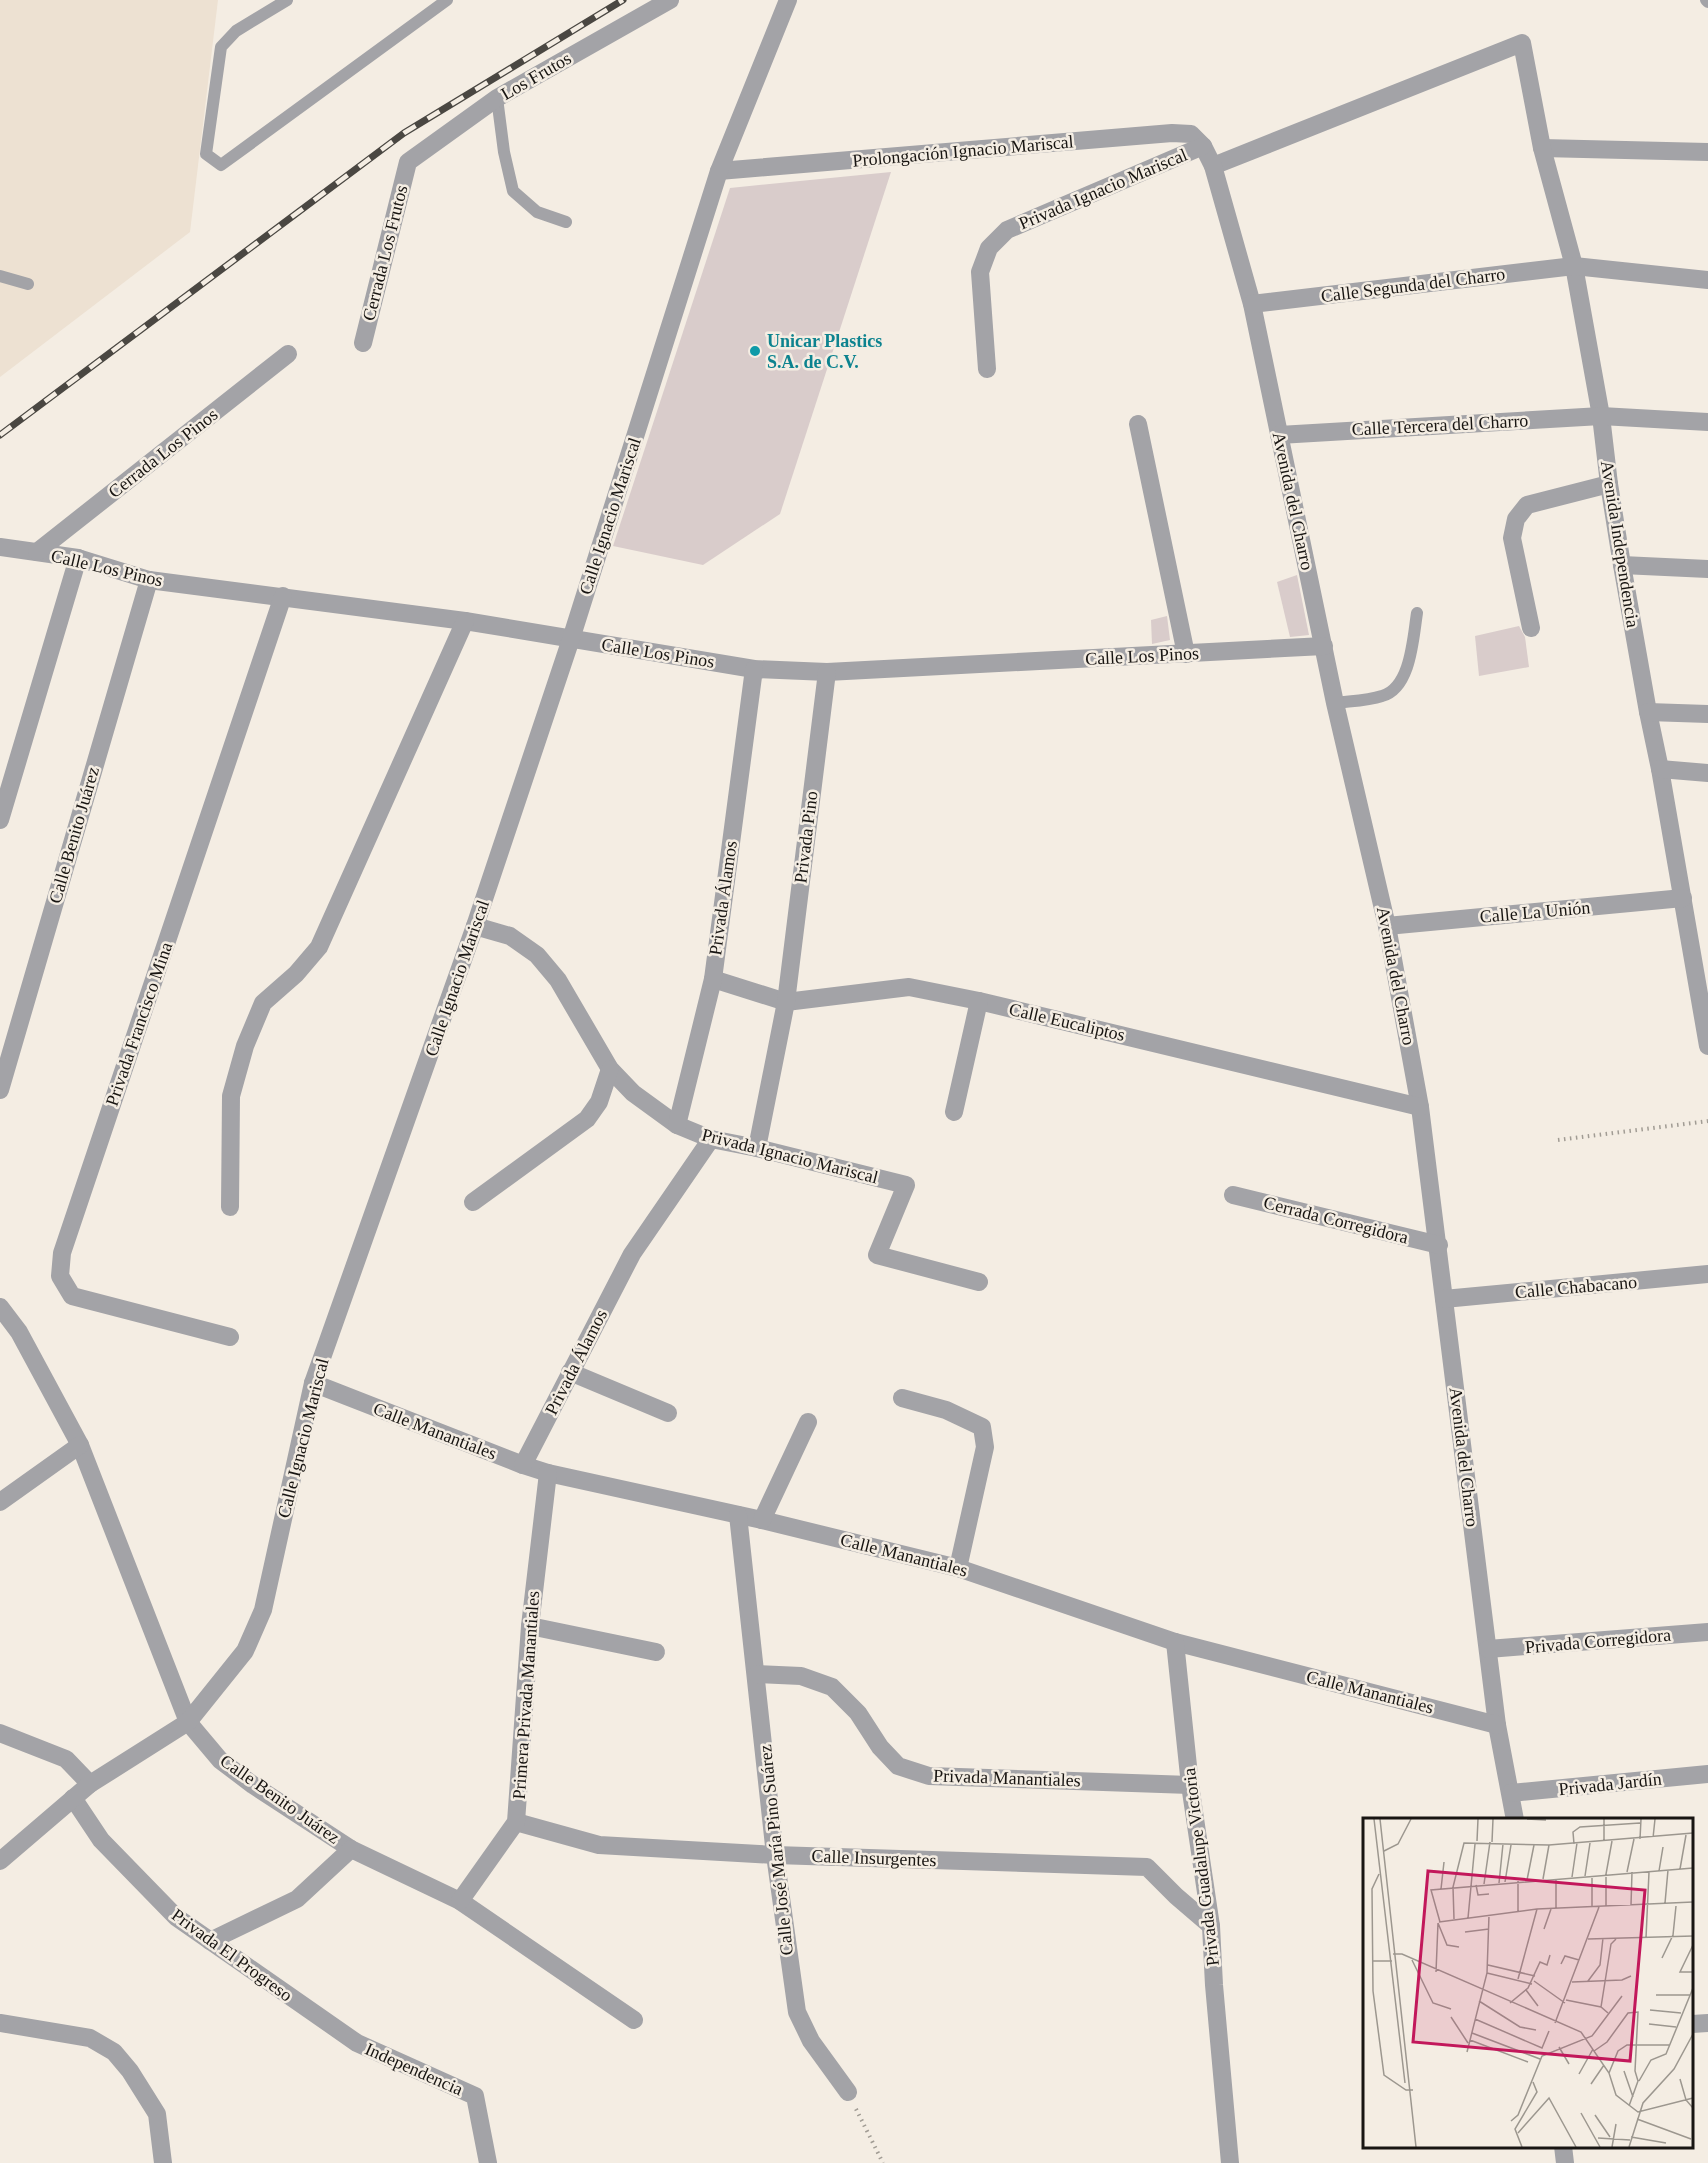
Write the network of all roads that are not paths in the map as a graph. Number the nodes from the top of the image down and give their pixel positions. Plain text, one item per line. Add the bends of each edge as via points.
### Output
1 (287, 0) edge
2 (447, 0) edge
3 (670, 0) edge
4 (788, 0) edge
5 (497, 98) junction
6 (1203, 146) junction
7 (1542, 148) junction
8 (1708, 152) edge
9 (408, 162) joint
10 (1213, 166) junction
11 (718, 171) junction
12 (566, 222) dead end
13 (1574, 266) junction
14 (0, 276) edge
15 (1708, 280) edge
16 (28, 284) dead end
17 (1252, 304) junction
18 (363, 343) dead end
19 (288, 354) dead end
20 (987, 369) dead end
21 (1601, 416) junction
22 (1708, 422) edge
23 (1138, 424) dead end
24 (1279, 435) junction
25 (1609, 484) junction
26 (0, 547) edge
27 (37, 552) junction
28 (78, 558) junction
29 (1622, 565) junction
30 (1708, 569) edge
31 (149, 580) junction
32 (283, 596) junction
33 (1417, 613) dead end
34 (465, 621) junction
35 (1531, 628) dead end
36 (571, 639) junction
37 (1324, 646) junction
38 (1186, 654) junction
39 (754, 669) junction
40 (827, 672) junction
41 (1335, 703) junction
42 (1648, 712) junction
43 (1708, 714) edge
44 (1660, 769) junction
45 (1708, 773) edge
46 (0, 820) edge
47 (1683, 898) junction
48 (475, 926) junction
49 (1387, 926) junction
50 (712, 979) junction
51 (1703, 985) edge
52 (979, 1001) junction
53 (786, 1002) junction
54 (1708, 1046) edge
55 (610, 1069) junction
56 (0, 1090) edge
57 (1420, 1107) junction
58 (954, 1112) dead end
59 (677, 1125) junction
60 (711, 1139) junction
61 (757, 1149) junction
62 (1233, 1195) dead end
63 (472, 1202) dead end
64 (230, 1207) dead end
65 (1438, 1245) junction
66 (1708, 1274) edge
67 (979, 1282) dead end
68 (1444, 1299) junction
69 (0, 1307) edge
70 (230, 1337) dead end
71 (570, 1372) junction
72 (313, 1383) junction
73 (902, 1398) dead end
74 (668, 1413) dead end
75 (808, 1422) dead end
76 (80, 1445) junction
77 (523, 1465) junction
78 (548, 1473) junction
79 (0, 1502) edge
80 (738, 1515) junction
81 (762, 1520) junction
82 (958, 1568) junction
83 (530, 1626) junction
84 (1708, 1632) edge
85 (1175, 1642) junction
86 (1488, 1649) junction
87 (656, 1652) dead end
88 (757, 1674) junction
89 (188, 1722) junction
90 (1497, 1725) junction
91 (0, 1733) edge
92 (1708, 1774) edge
93 (90, 1784) junction
94 (1190, 1785) junction
95 (1511, 1793) junction
96 (73, 1798) junction
97 (1515, 1818) edge
98 (516, 1822) junction
99 (351, 1849) junction
100 (775, 1855) junction
101 (0, 1861) edge
102 (460, 1901) junction
103 (1211, 1926) junction
104 (210, 1941) junction
105 (634, 2020) dead end
106 (0, 2023) edge
107 (1708, 2023) edge
108 (1693, 2024) edge
109 (357, 2043) joint
110 (848, 2092) road end
111 (1563, 2148) edge
112 (163, 2163) edge
113 (488, 2163) edge
114 (1230, 2163) edge
115 (1565, 2163) edge

1 - 2 lane via 236,31 221,47 206,154 221,165
3 - 5 street, Los Frutos
4 - 11 street, Calle Ignacio Mariscal
5 - 9 street, Los Frutos
5 - 12 lane via 513,190 537,212
6 - 10 street, Avenida del Charro
6 - 11 street, Prolongación Ignacio Mariscal via 1191,134 1172,133
6 - 20 street, Privada Ignacio Mariscal via 1007,230 989,248 980,272
7 - 8 street
7 - 10 street, Avenida Independencia via 1522,43
7 - 13 street, Avenida Independencia
9 - 18 street, Cerrada Los Frutos
10 - 17 street, Avenida del Charro
11 - 36 street, Calle Ignacio Mariscal
13 - 15 street, Calle Segunda del Charro
13 - 17 street, Calle Segunda del Charro
13 - 21 street, Avenida Independencia
14 - 16 lane
17 - 24 street, Avenida del Charro
19 - 27 street, Cerrada Los Pinos
21 - 22 street, Calle Tercera del Charro
21 - 24 street, Calle Tercera del Charro
21 - 25 street, Avenida Independencia
23 - 38 street
24 - 37 street, Avenida del Charro
25 - 29 street, Avenida Independencia
25 - 35 street via 1527,505 1516,519 1512,538
26 - 27 street, Calle Los Pinos
27 - 28 street, Calle Los Pinos
28 - 31 street, Calle Los Pinos
28 - 46 street
29 - 30 street
29 - 42 street, Avenida Independencia
31 - 32 street, Calle Los Pinos
31 - 56 street, Calle Benito Juárez
32 - 34 street, Calle Los Pinos
32 - 70 street, Privada Francisco Mina via 62,1253 60,1276 72,1296
33 - 41 lane via 1407,669 1398,686 1384,696
34 - 36 street, Calle Los Pinos
34 - 64 street via 319,947 263,1004 244,1046 231,1096
36 - 39 street, Calle Los Pinos
36 - 48 street, Calle Ignacio Mariscal
37 - 38 street, Calle Los Pinos
37 - 41 street, Avenida del Charro
38 - 40 street, Calle Los Pinos
39 - 40 street, Calle Los Pinos
39 - 50 street, Privada Álamos
40 - 53 street, Privada Pino
41 - 49 street, Avenida del Charro
42 - 43 street
42 - 44 street, Avenida Independencia
44 - 45 street
44 - 47 street, Avenida Independencia
47 - 49 street, Calle La Unión
47 - 51 street, Avenida Independencia
48 - 55 street, Privada Ignacio Mariscal via 510,936 537,955 558,980
48 - 72 street, Calle Ignacio Mariscal
49 - 57 street, Avenida del Charro
50 - 53 street, Calle Eucaliptos
50 - 59 street, Privada Álamos
51 - 54 street, Avenida Independencia
52 - 53 street, Calle Eucaliptos via 909,987
52 - 57 street, Calle Eucaliptos
52 - 58 street
53 - 61 street, Privada Pino
55 - 59 street, Privada Ignacio Mariscal via 633,1093
55 - 63 street via 599,1102 587,1119
57 - 65 street, Avenida del Charro
59 - 60 street, Privada Ignacio Mariscal
60 - 61 street, Privada Ignacio Mariscal
60 - 71 street, Privada Álamos via 632,1254
61 - 67 street, Privada Ignacio Mariscal via 906,1185 877,1255
62 - 65 street, Cerrada Corregidora
65 - 68 street, Avenida del Charro
66 - 68 street, Calle Chabacano
68 - 86 street, Avenida del Charro
69 - 76 street, Calle Benito Juárez via 19,1332
71 - 74 street
71 - 77 street, Privada Álamos
72 - 77 street, Calle Manantiales
72 - 89 street, Calle Ignacio Mariscal via 263,1610 245,1651
73 - 82 street via 946,1410 982,1427 985,1447
75 - 81 street
76 - 79 street
76 - 89 street, Calle Benito Juárez
77 - 78 street, Calle Manantiales
78 - 80 street, Calle Manantiales
78 - 83 street, Primera Privada Manantiales
80 - 81 street, Calle Manantiales
80 - 88 street, Calle José María Pino Suárez
81 - 82 street, Calle Manantiales
82 - 85 street, Calle Manantiales
83 - 87 street
83 - 98 street, Primera Privada Manantiales
84 - 86 street, Privada Corregidora
85 - 90 street, Calle Manantiales
85 - 94 street, Privada Guadalupe Victoria
86 - 90 street, Avenida del Charro
88 - 94 street, Privada Manantiales via 801,1676 832,1687 858,1713 880,1748 898,1766 929,1776
88 - 100 street, Calle José María Pino Suárez
89 - 93 street, Calle Ignacio Mariscal
89 - 99 street, Calle Benito Juárez via 220,1760
90 - 95 street, Avenida del Charro
91 - 93 street via 66,1758
92 - 95 street, Privada Jardín
93 - 96 street, Calle Ignacio Mariscal
94 - 103 street, Privada Guadalupe Victoria
95 - 97 street, Avenida del Charro
96 - 101 street, Calle Ignacio Mariscal
96 - 104 street, Privada El Progreso via 101,1840 141,1883 176,1917
98 - 100 street, Calle Insurgentes via 599,1845
98 - 102 street, Primera Privada Manantiales
99 - 102 street, Calle Benito Juárez
99 - 104 street via 297,1899
100 - 103 street, Calle Insurgentes via 1147,1867
100 - 110 street, Calle José María Pino Suárez via 797,2012 811,2041
102 - 105 street, Calle Benito Juárez
103 - 114 street, Privada Guadalupe Victoria
104 - 109 street, Privada El Progreso
106 - 112 street via 90,2038 114,2052 157,2114
107 - 108 street
109 - 113 street, Independencia via 475,2096
111 - 115 street

